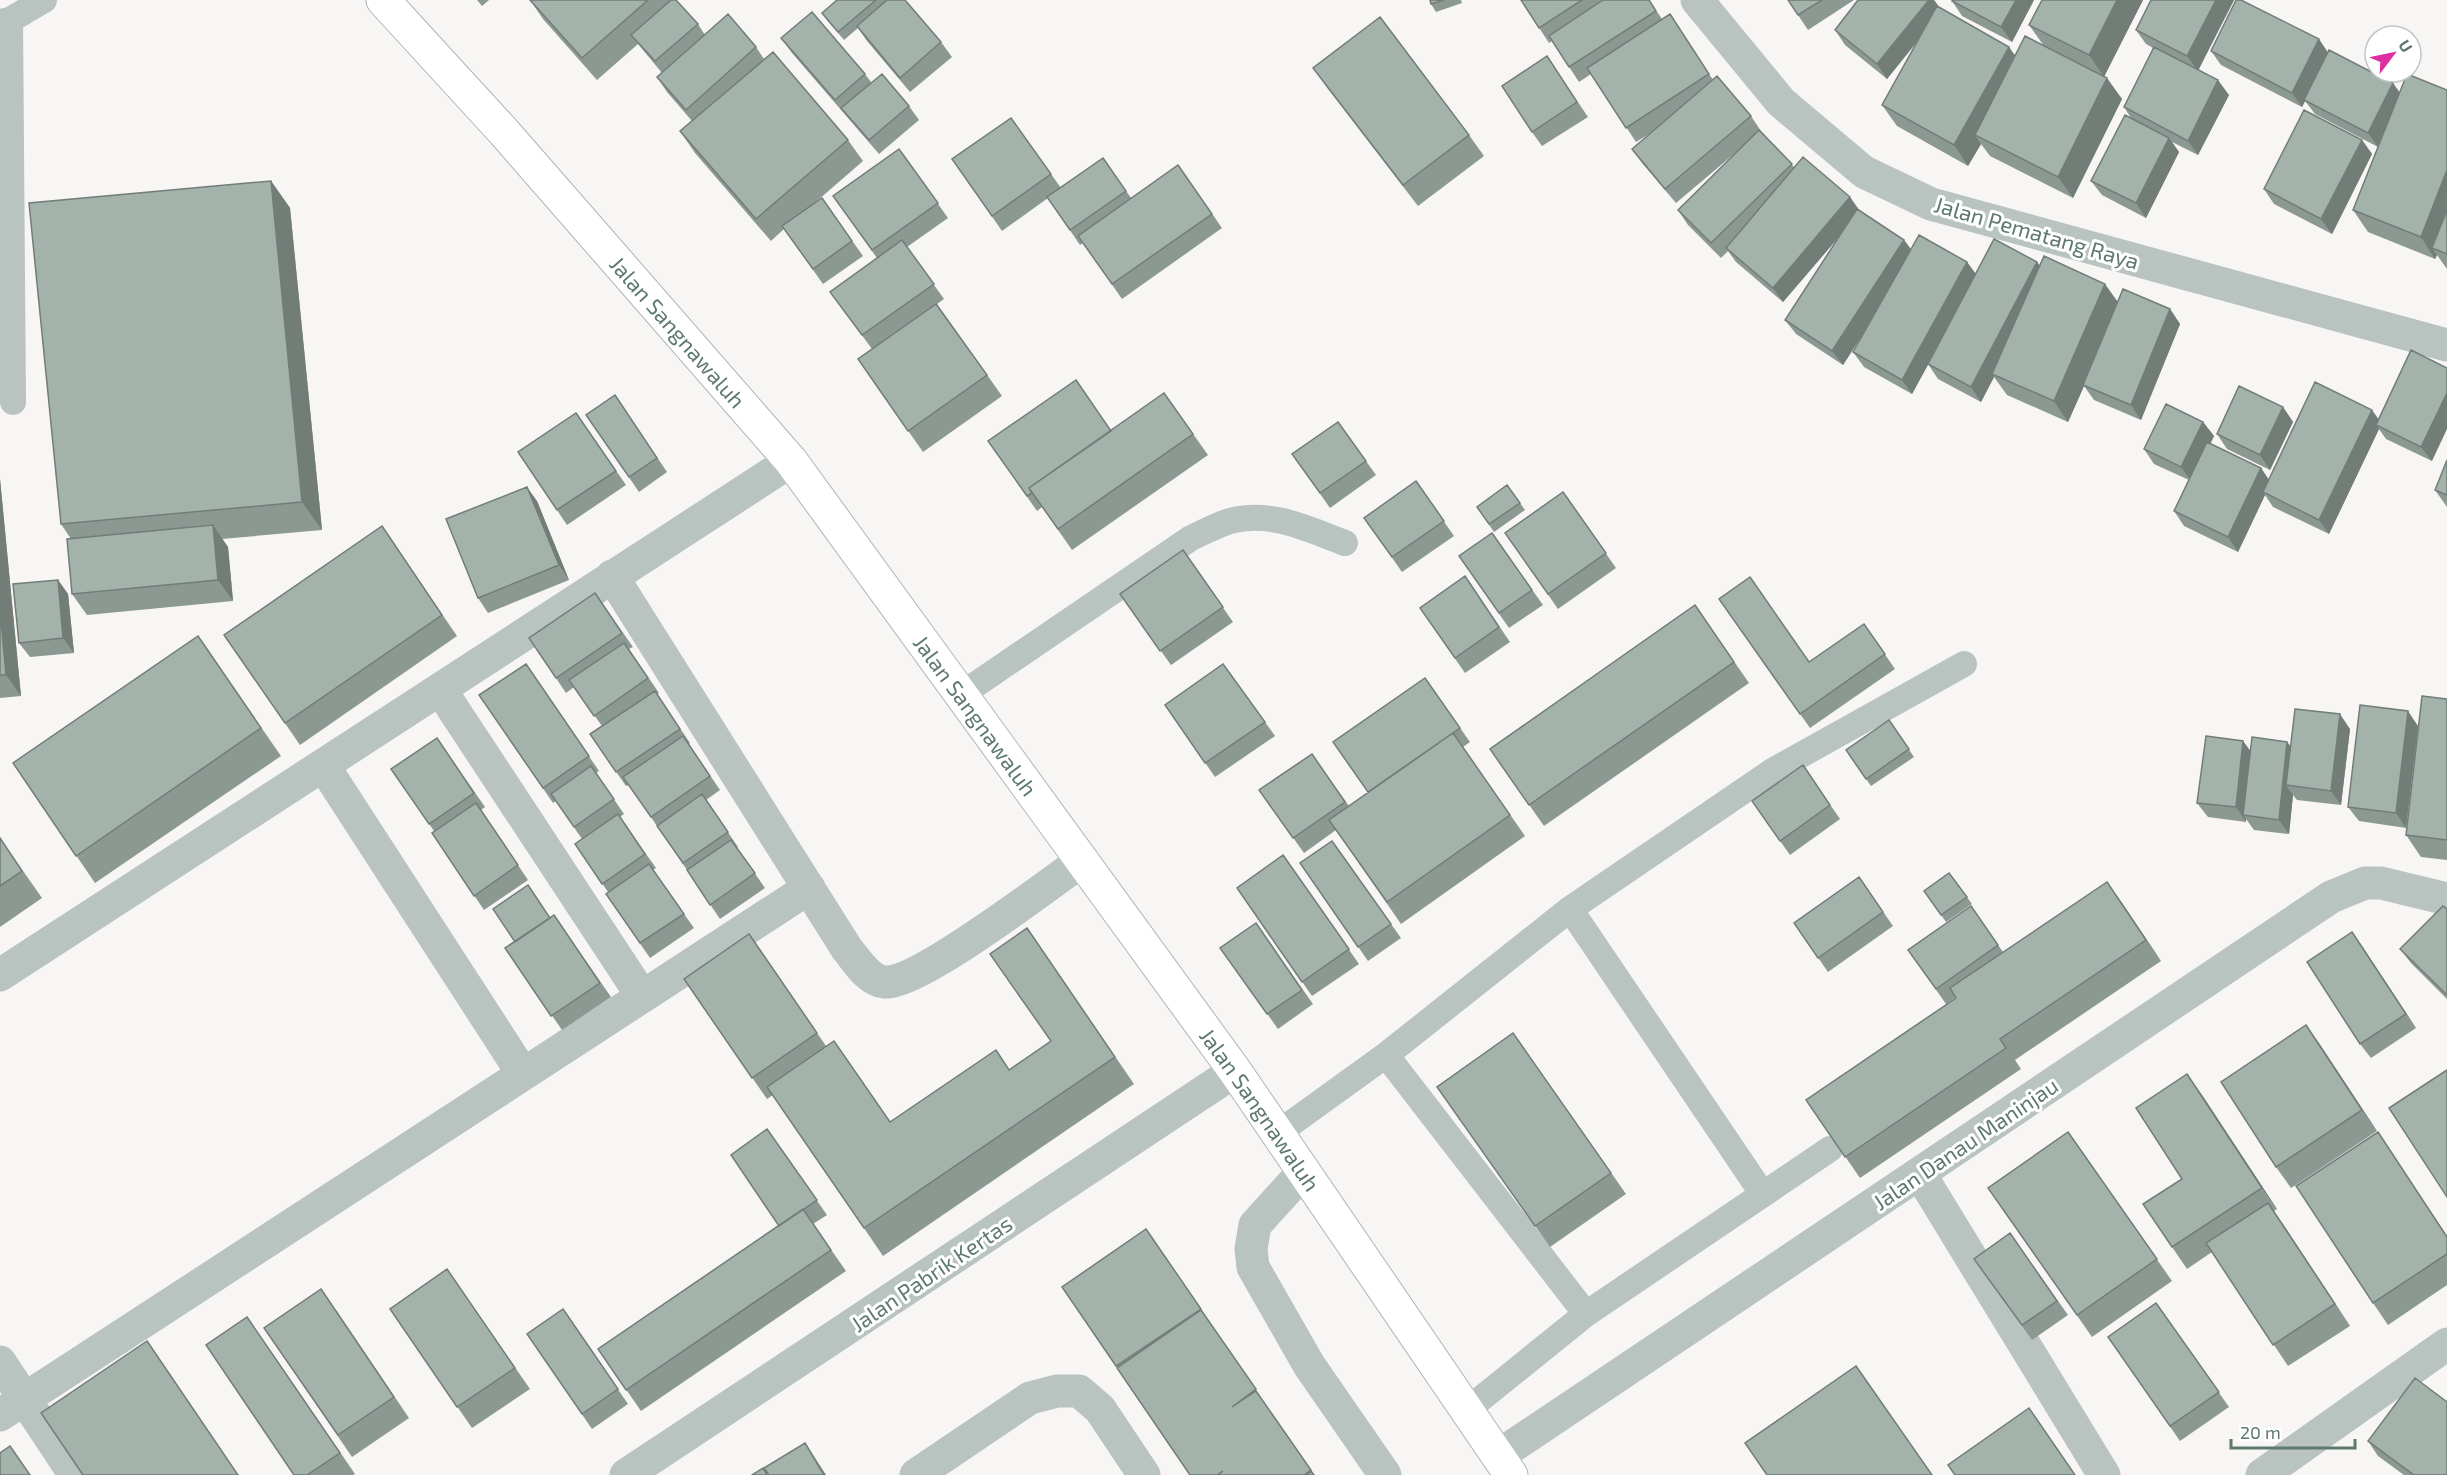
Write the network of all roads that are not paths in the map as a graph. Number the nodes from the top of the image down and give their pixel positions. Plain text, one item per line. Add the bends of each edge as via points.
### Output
1 (44, 0) edge
2 (383, 0) edge
3 (1697, 0) edge
4 (5, 21) edge
5 (2447, 345) edge
6 (13, 402) dead end
7 (790, 460) junction
8 (1345, 543) dead end
9 (612, 576) junction
10 (1964, 664) dead end
11 (440, 689) junction
12 (962, 694) junction
13 (323, 765) junction
14 (1083, 860) junction
15 (809, 888) junction
16 (2447, 899) edge
17 (1570, 909) junction
18 (0, 975) edge
19 (642, 996) junction
20 (1386, 1055) junction
21 (1235, 1071) junction
22 (523, 1074) junction
23 (1278, 1133) junction
24 (1830, 1149) edge
25 (1304, 1171) junction
26 (1920, 1174) junction
27 (1762, 1193) junction
28 (1586, 1314) junction
29 (2447, 1344) edge
30 (0, 1362) edge
31 (12, 1408) edge
32 (1467, 1410) junction
33 (1505, 1465) edge
34 (75, 1475) edge
35 (626, 1475) edge
36 (916, 1475) edge
37 (1144, 1475) edge
38 (1385, 1475) edge
39 (2104, 1475) edge
40 (2262, 1475) edge

1 - 4 lane
2 - 7 main road, Jalan Sangnawaluh via 504,132
3 - 5 street, Jalan Pematang Raya via 1781,102 1864,172 1931,204
4 - 6 lane
7 - 9 street
7 - 12 main road, Jalan Sangnawaluh
8 - 12 lane via 1286,521 1256,517 1229,521 1191,538
9 - 11 street
9 - 15 street
10 - 17 lane via 1774,770
11 - 13 street
11 - 19 street
12 - 14 main road, Jalan Sangnawaluh
13 - 18 street
13 - 22 street
14 - 15 street via 934,964 884,982 871,977 847,949
14 - 21 main road, Jalan Sangnawaluh
15 - 19 street
16 - 26 street, Jalan Danau Maninjau via 2373,883 2331,897
17 - 20 lane
17 - 27 lane
19 - 22 street
20 - 23 lane
20 - 28 lane
21 - 23 main road, Jalan Sangnawaluh
21 - 35 street, Jalan Pabrik Kertas
22 - 31 street
23 - 25 main road, Jalan Sangnawaluh
24 - 27 lane
25 - 32 main road, Jalan Sangnawaluh
25 - 38 street via 1255,1225 1253,1268 1309,1365
26 - 33 street, Jalan Danau Maninjau
26 - 39 street
27 - 28 lane
28 - 32 lane
29 - 40 street
30 - 31 street
31 - 34 street
32 - 33 main road, Jalan Sangnawaluh
36 - 37 street via 1030,1398 1057,1391 1079,1391 1100,1409

